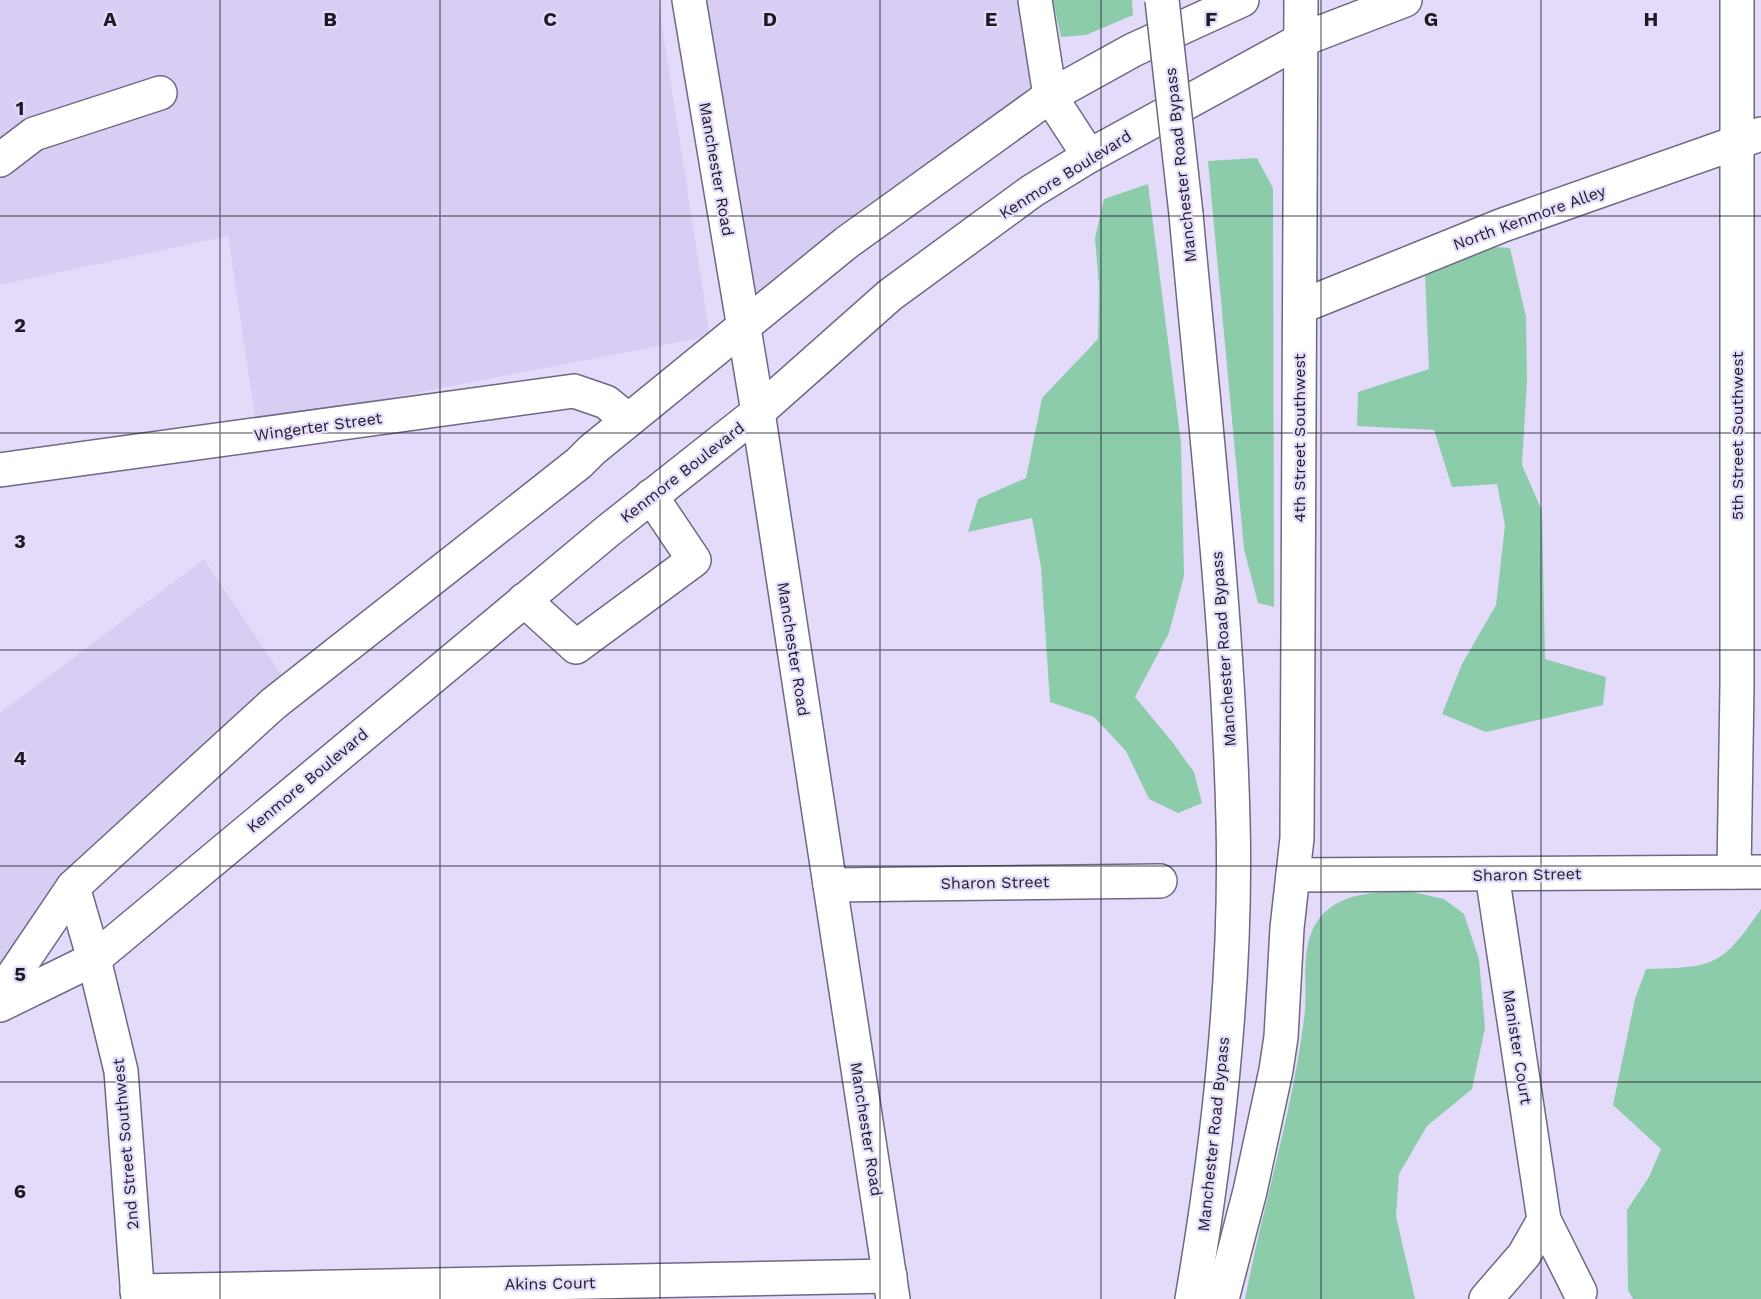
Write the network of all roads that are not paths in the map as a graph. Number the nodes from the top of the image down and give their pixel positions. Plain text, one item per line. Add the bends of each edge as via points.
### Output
1 (689, 0) edge
2 (1035, 0) edge
3 (1162, 0) edge
4 (1242, 0) edge
5 (1301, 0) edge
6 (1405, 0) edge
7 (1737, 0) edge
8 (1301, 40) junction
9 (160, 93) dead end
10 (1050, 96) junction
11 (1749, 138) edge
12 (1089, 156) junction
13 (0, 160) edge
14 (1300, 307) junction
15 (744, 326) junction
16 (758, 412) junction
17 (628, 420) junction
18 (0, 470) edge
19 (651, 496) junction
20 (524, 600) junction
21 (1747, 872) edge
22 (1491, 874) junction
23 (1293, 875) junction
24 (1160, 880) dead end
25 (830, 885) junction
26 (73, 887) junction
27 (94, 959) junction
28 (0, 995) edge
29 (0, 1005) edge
30 (1544, 1220) junction
31 (892, 1288) edge
32 (1580, 1292) dead end
33 (138, 1295) edge
34 (1192, 1299) edge
35 (1222, 1299) edge
36 (1486, 1299) edge

1 - 15 main road, Manchester Road
2 - 10 main road
3 - 34 main road, Manchester Road Bypass, bridge via 1218,570 1233,821 1230,960 1220,1096 1210,1192
4 - 10 main road via 1133,50
5 - 8 main road, 4th Street Southwest
6 - 8 main road, Kenmore Boulevard
7 - 11 main road, 5th Street Southwest
8 - 12 main road, Kenmore Boulevard
8 - 14 main road, 4th Street Southwest
9 - 13 main road via 34,134
10 - 12 main road
10 - 15 main road via 846,243
11 - 14 main road, North Kenmore Alley via 1503,225
11 - 21 main road, 5th Street Southwest via 1737,686
12 - 16 main road, Kenmore Boulevard via 1032,191 890,294
14 - 23 main road, 4th Street Southwest via 1297,827
15 - 16 main road, Manchester Road
15 - 17 main road
16 - 19 main road, Kenmore Boulevard
16 - 25 main road, Manchester Road
17 - 18 main road, Wingerter Street via 606,402 574,391
17 - 26 main road via 273,704
19 - 20 main road, Kenmore Boulevard
19 - 20 main road via 694,560 576,647
20 - 27 main road, Kenmore Boulevard
21 - 22 main road, Sharon Street
22 - 23 main road, Sharon Street
22 - 30 main road, Manister Court
23 - 35 main road, 4th Street Southwest via 1276,1070
24 - 25 main road, Sharon Street
25 - 31 main road, Manchester Road
26 - 27 main road, 2nd Street Southwest
26 - 28 main road
27 - 29 main road, Kenmore Boulevard
27 - 33 main road, 2nd Street Southwest via 120,1071
30 - 32 main road, Manister Court
30 - 36 main road via 1524,1255
31 - 33 main road, Akins Court

